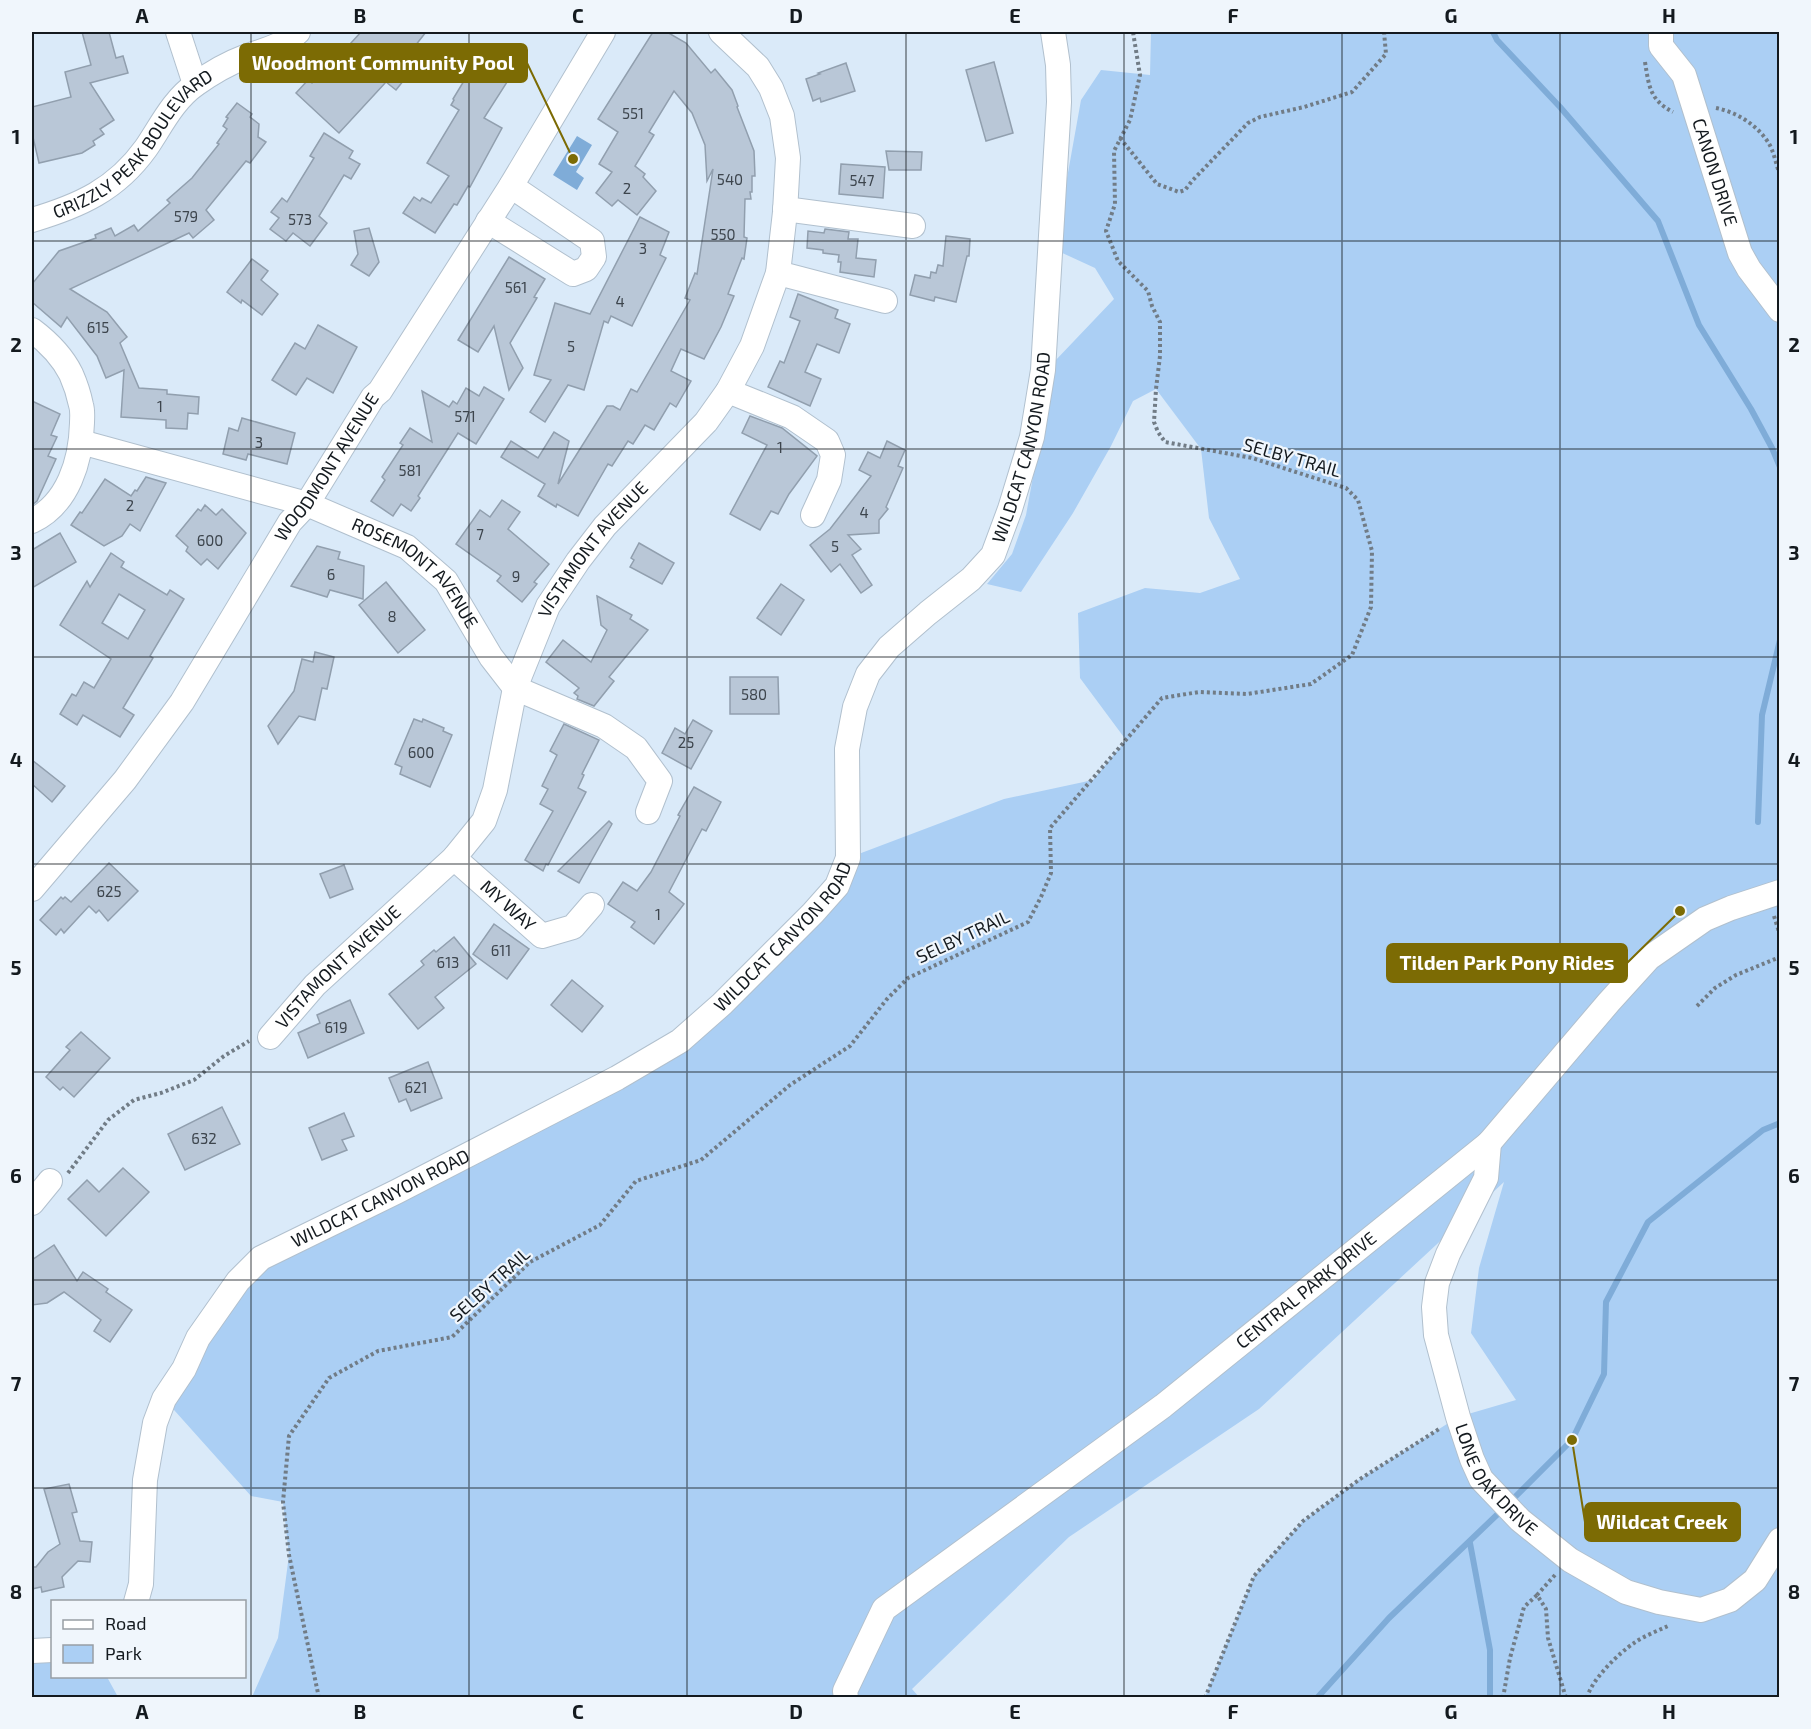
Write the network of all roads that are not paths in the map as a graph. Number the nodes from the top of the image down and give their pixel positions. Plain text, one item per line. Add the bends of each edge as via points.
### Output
1 (178, 32) edge
2 (298, 32) edge
3 (603, 32) edge
4 (721, 32) edge
5 (1053, 32) edge
6 (1661, 32) edge
7 (195, 84) junction
8 (511, 186) junction
9 (785, 209) junction
10 (32, 220) edge
11 (488, 220) junction
12 (913, 226) dead end
13 (778, 273) junction
14 (885, 301) dead end
15 (1779, 310) edge
16 (32, 330) edge
17 (728, 391) junction
18 (81, 442) junction
19 (307, 504) junction
20 (813, 515) dead end
21 (32, 521) edge
22 (515, 688) junction
23 (648, 812) dead end
24 (454, 858) junction
25 (32, 889) edge
26 (1779, 892) edge
27 (592, 905) dead end
28 (270, 1037) road end
29 (1489, 1143) junction
30 (50, 1181) road end
31 (32, 1203) edge
32 (1779, 1540) edge
33 (137, 1600) edge
34 (51, 1650) edge
35 (32, 1651) edge
36 (846, 1698) edge

1 - 7 street
2 - 7 street, GRIZZLY PEAK BOULEVARD
3 - 8 street, WOODMONT AVENUE
4 - 9 street, VISTAMONT AVENUE via 758,67 782,116 788,158
5 - 33 street, WILDCAT CANYON ROAD via 1059,102 1044,370 1032,437 993,555 971,579 889,647 868,674 855,707 847,748 848,858 837,885 722,1005 680,1041 586,1094 261,1258 238,1281 198,1338 155,1423 145,1480 141,1584
6 - 15 street, CANON DRIVE via 1661,46 1684,75 1740,253
7 - 10 street, GRIZZLY PEAK BOULEVARD via 173,106 145,149 116,180 89,199
8 - 11 street, WOODMONT AVENUE
8 - 11 street via 592,241 594,257 586,269 573,274
9 - 12 street
9 - 13 street, VISTAMONT AVENUE
11 - 19 street, WOODMONT AVENUE
13 - 14 street
13 - 17 street, VISTAMONT AVENUE via 752,346
16 - 18 street via 50,343 70,373 82,406
17 - 20 street via 792,417 827,441 833,455 829,480
17 - 22 street, VISTAMONT AVENUE via 706,422 605,526 578,561 548,606
18 - 19 street, ROSEMONT AVENUE
18 - 21 street via 75,470 60,498
19 - 22 street, ROSEMONT AVENUE via 407,547 446,581 491,657
19 - 25 street, WOODMONT AVENUE via 290,522 182,702 125,780
22 - 23 street, ROSEMONT AVENUE via 604,726 636,748 660,781
22 - 24 street, VISTAMONT AVENUE via 495,790 484,821
24 - 27 street, MY WAY via 542,936 573,927
24 - 28 street, VISTAMONT AVENUE via 315,986
26 - 29 street, CENTRAL PARK DRIVE via 1705,919 1649,958
29 - 32 street, LONE OAK DRIVE via 1486,1178 1437,1283 1434,1306 1436,1335 1458,1417 1481,1479 1520,1520 1570,1560 1626,1592 1701,1610 1730,1600 1755,1580
29 - 36 street, CENTRAL PARK DRIVE via 1163,1406 884,1609 845,1691
30 - 31 street
34 - 35 street

